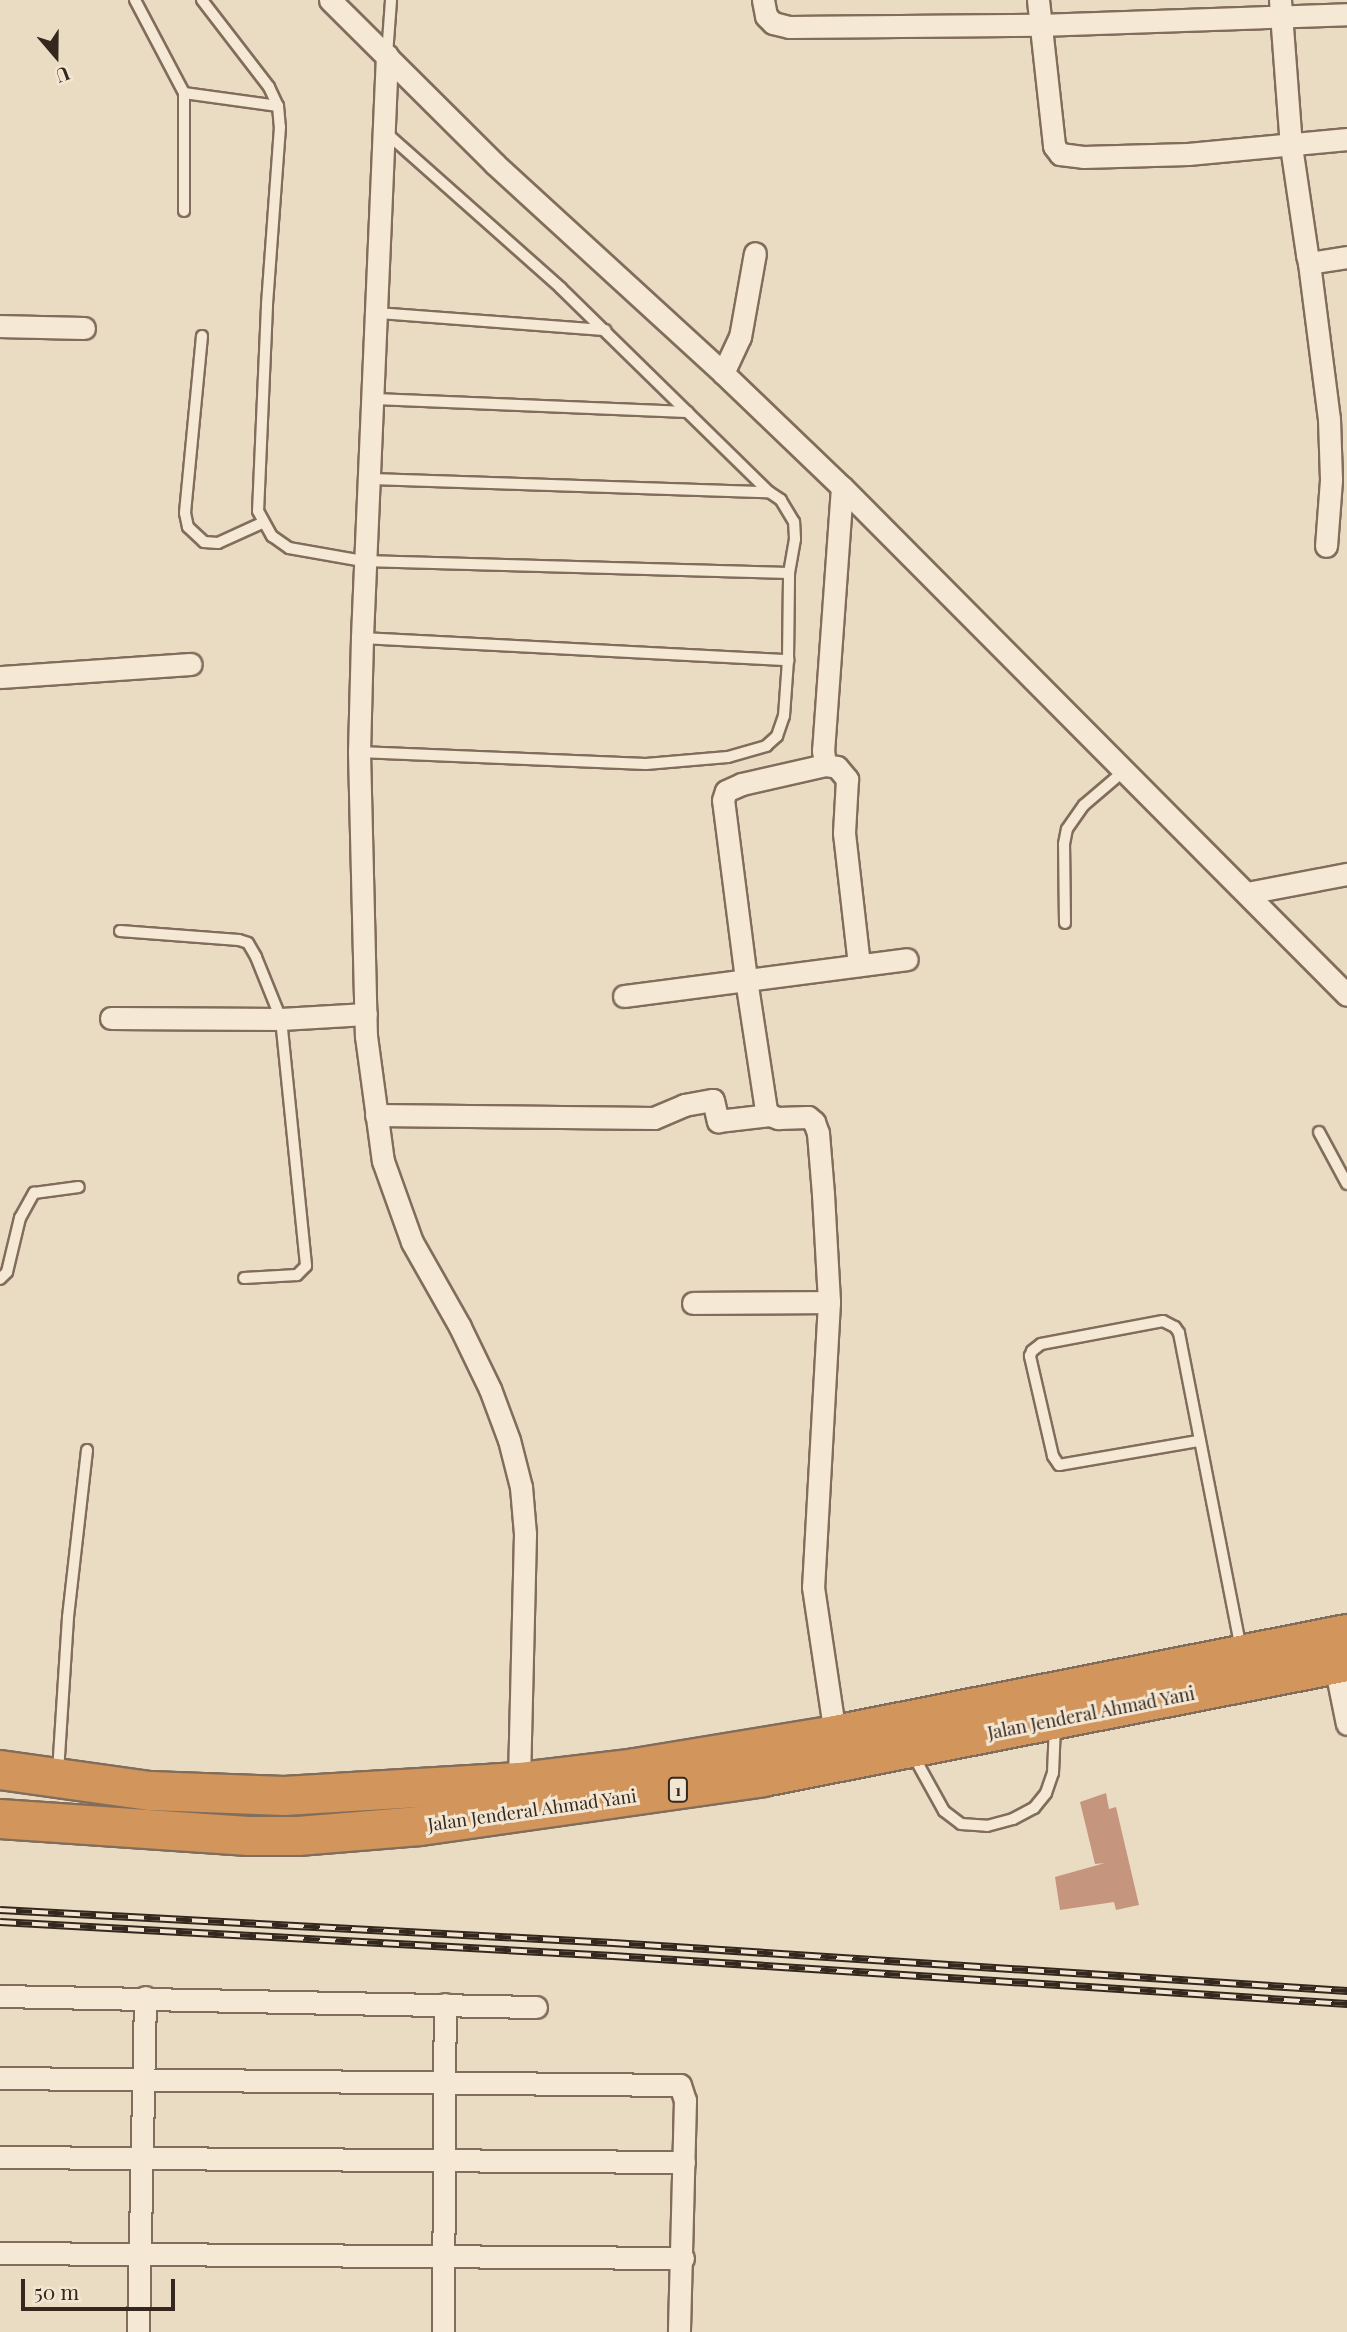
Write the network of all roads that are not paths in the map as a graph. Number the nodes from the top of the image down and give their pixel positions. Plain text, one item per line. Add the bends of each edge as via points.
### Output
1 (135, 0) edge
2 (202, 0) edge
3 (330, 0) edge
4 (391, 0) edge
5 (763, 0) edge
6 (1038, 0) edge
7 (1281, 7) edge
8 (1347, 14) edge
9 (1039, 25) junction
10 (387, 55) junction
11 (184, 93) junction
12 (278, 106) junction
13 (382, 129) junction
14 (1347, 139) edge
15 (1291, 146) junction
16 (184, 211) dead end
17 (755, 253) dead end
18 (1347, 257) edge
19 (1309, 263) junction
20 (377, 313) junction
21 (0, 326) edge
22 (84, 328) dead end
23 (605, 330) junction
24 (202, 336) dead end
25 (723, 373) junction
26 (374, 399) junction
27 (688, 412) junction
28 (369, 479) junction
29 (1339, 479) edge
30 (842, 487) junction
31 (769, 492) junction
32 (262, 523) junction
33 (1326, 546) dead end
34 (363, 561) junction
35 (789, 573) junction
36 (362, 638) junction
37 (788, 660) junction
38 (191, 664) dead end
39 (0, 677) edge
40 (359, 752) junction
41 (825, 765) junction
42 (1124, 771) junction
43 (1347, 874) edge
44 (1247, 893) junction
45 (1065, 923) dead end
46 (120, 931) dead end
47 (907, 959) dead end
48 (859, 965) junction
49 (746, 979) junction
50 (1347, 995) edge
51 (624, 996) dead end
52 (366, 1014) junction
53 (111, 1018) dead end
54 (281, 1019) junction
55 (376, 1115) junction
56 (770, 1115) junction
57 (1319, 1132) dead end
58 (1347, 1184) edge
59 (79, 1187) dead end
60 (244, 1278) dead end
61 (0, 1279) edge
62 (829, 1302) junction
63 (693, 1303) dead end
64 (1198, 1441) junction
65 (87, 1450) dead end
66 (1343, 1653) edge
67 (1243, 1668) junction
68 (1055, 1719) junction
69 (1347, 1724) edge
70 (835, 1735) junction
71 (909, 1749) junction
72 (0, 1770) edge
73 (58, 1778) junction
74 (519, 1782) junction
75 (0, 1819) edge
76 (0, 1996) edge
77 (145, 1997) junction
78 (445, 2004) junction
79 (536, 2007) dead end
80 (0, 2078) edge
81 (141, 2080) junction
82 (445, 2081) junction
83 (140, 2156) junction
84 (0, 2157) edge
85 (446, 2161) junction
86 (684, 2162) junction
87 (0, 2253) edge
88 (139, 2253) junction
89 (443, 2258) junction
90 (683, 2258) junction
91 (138, 2332) edge
92 (443, 2332) edge
93 (679, 2332) edge

1 - 11 lane
2 - 12 lane
3 - 10 street
4 - 10 lane
5 - 9 street via 766,16 789,27
6 - 9 street
7 - 8 street
7 - 9 street
7 - 15 street
9 - 15 street via 1054,146 1060,154 1188,155
10 - 13 street
10 - 25 street via 495,164
11 - 12 lane
11 - 16 lane
12 - 32 lane via 258,511
13 - 20 street
13 - 23 lane
14 - 15 street
15 - 19 street
17 - 25 street via 740,337
18 - 19 street
19 - 29 street
20 - 23 lane
20 - 26 street
21 - 22 street
23 - 27 lane
24 - 32 lane via 185,513 188,527 204,542 218,543
25 - 30 street
26 - 27 lane
26 - 28 street
27 - 31 lane
28 - 31 lane
28 - 34 street
29 - 33 street
30 - 41 street via 824,724
30 - 42 street
31 - 35 lane via 781,500 794,522
32 - 34 lane via 289,548
34 - 35 lane
34 - 36 street
35 - 37 lane
36 - 37 lane
36 - 40 street
37 - 40 lane via 784,716 777,736 754,751 646,764
38 - 39 street
40 - 52 street
41 - 48 street via 837,767 848,779 844,833
41 - 49 street via 726,791 723,800
42 - 44 street
42 - 45 lane via 1084,806 1067,829
43 - 44 street
44 - 50 street
46 - 54 lane via 248,943
47 - 48 street
48 - 49 street
49 - 51 street
49 - 56 street
52 - 54 street
52 - 55 street
53 - 54 street
54 - 60 lane via 306,1266 297,1275
55 - 56 street via 654,1118 684,1105 713,1100 718,1121
55 - 74 street via 383,1161 412,1242 490,1389 521,1487 525,1560
56 - 62 street via 808,1118 818,1133
57 - 58 lane
59 - 61 lane via 34,1193 20,1218 7,1272
62 - 63 street
62 - 70 street via 813,1587
64 - 64 lane via 1179,1333 1171,1324 1163,1321 1041,1344 1030,1356 1059,1465
64 - 67 lane
65 - 73 lane via 68,1617
66 - 67 highway, Jalan Jenderal Ahmad Yani / 1
66 - 69 street
67 - 68 highway, Jalan Jenderal Ahmad Yani / 1
67 - 70 highway, Jalan Jenderal Ahmad Yani / 1
68 - 71 highway, Jalan Jenderal Ahmad Yani / 1
68 - 71 lane via 1053,1773 1046,1793 1034,1808 987,1826 961,1824 944,1811
70 - 74 highway, Jalan Jenderal Ahmad Yani / 1
71 - 75 highway, Jalan Jenderal Ahmad Yani / 1 via 566,1807 350,1833 248,1836
72 - 73 highway, Jalan Jenderal Ahmad Yani / 1
73 - 74 highway, Jalan Jenderal Ahmad Yani / 1 via 150,1791 284,1796
76 - 77 street
77 - 78 street
77 - 81 street
78 - 79 street
78 - 82 street
80 - 81 street
81 - 82 street
81 - 83 street
82 - 85 street
82 - 86 street via 680,2085 685,2100
83 - 84 street
83 - 85 street
83 - 88 street
85 - 86 street
85 - 89 street
86 - 90 street
87 - 88 street
88 - 89 street
88 - 91 street
89 - 90 street
89 - 92 street
90 - 93 street

